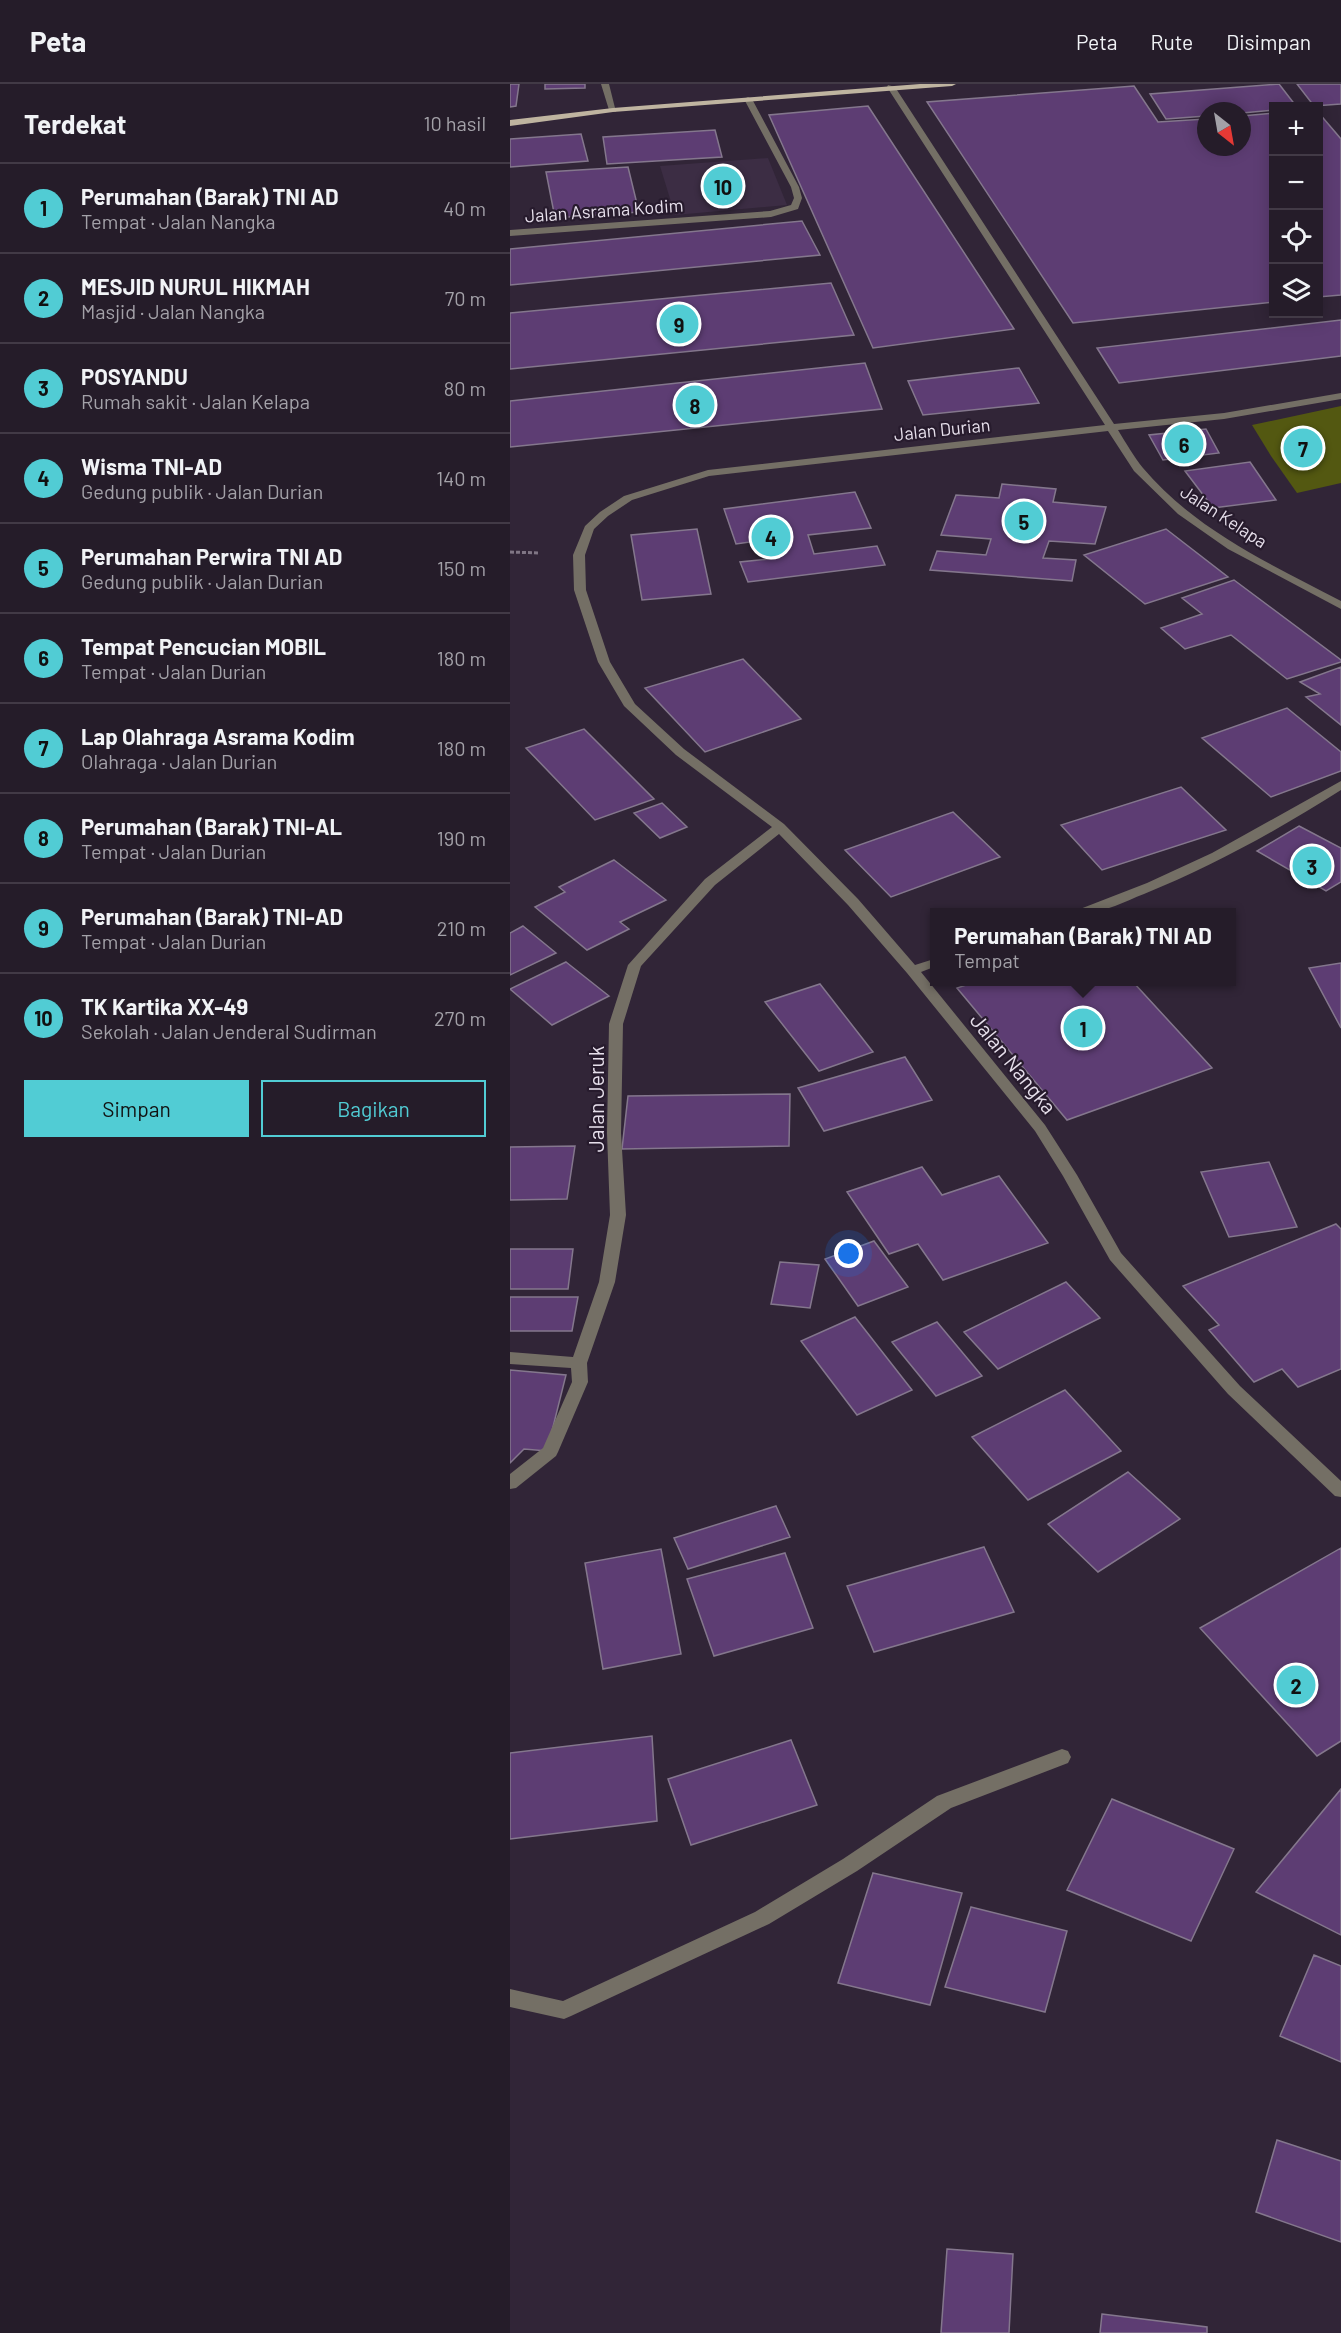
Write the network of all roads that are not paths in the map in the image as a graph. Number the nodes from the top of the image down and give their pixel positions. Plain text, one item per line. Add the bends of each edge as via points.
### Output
1 (605, 84) edge
2 (952, 84) edge
3 (891, 87) junction
4 (748, 99) junction
5 (613, 110) junction
6 (510, 123) edge
7 (510, 233) edge
8 (1341, 396) edge
9 (1112, 429) junction
10 (579, 555) joint
11 (1341, 606) edge
12 (1341, 786) edge
13 (780, 826) junction
14 (1096, 908) edge
15 (930, 964) edge
16 (912, 970) junction
17 (510, 1358) edge
18 (579, 1363) junction
19 (510, 1483) edge
20 (1341, 1491) edge
21 (1062, 1757) dead end
22 (510, 1998) edge

1 - 5 street
2 - 3 main road
3 - 4 main road
3 - 9 street
4 - 5 main road
4 - 7 street, Jalan Asrama Kodim via 795,187 795,207 771,214
5 - 6 main road
8 - 9 street, Jalan Durian via 1259,411
9 - 10 street, Jalan Durian via 708,473 628,498 589,528
9 - 11 street, Jalan Kelapa via 1149,483 1180,511
10 - 13 street, Jalan Nangka via 580,590 604,662 630,706 680,752
12 - 14 street via 1251,838 1149,889
13 - 16 street, Jalan Nangka
13 - 18 street, Jalan Jeruk via 710,882 635,965 616,1024 614,1133 618,1215 607,1282
15 - 16 street
16 - 20 street, Jalan Nangka via 1040,1128 1115,1256 1234,1390
17 - 18 street
18 - 19 street, Jalan Jeruk via 580,1382 550,1452
21 - 22 street via 944,1802 762,1918 564,2010

